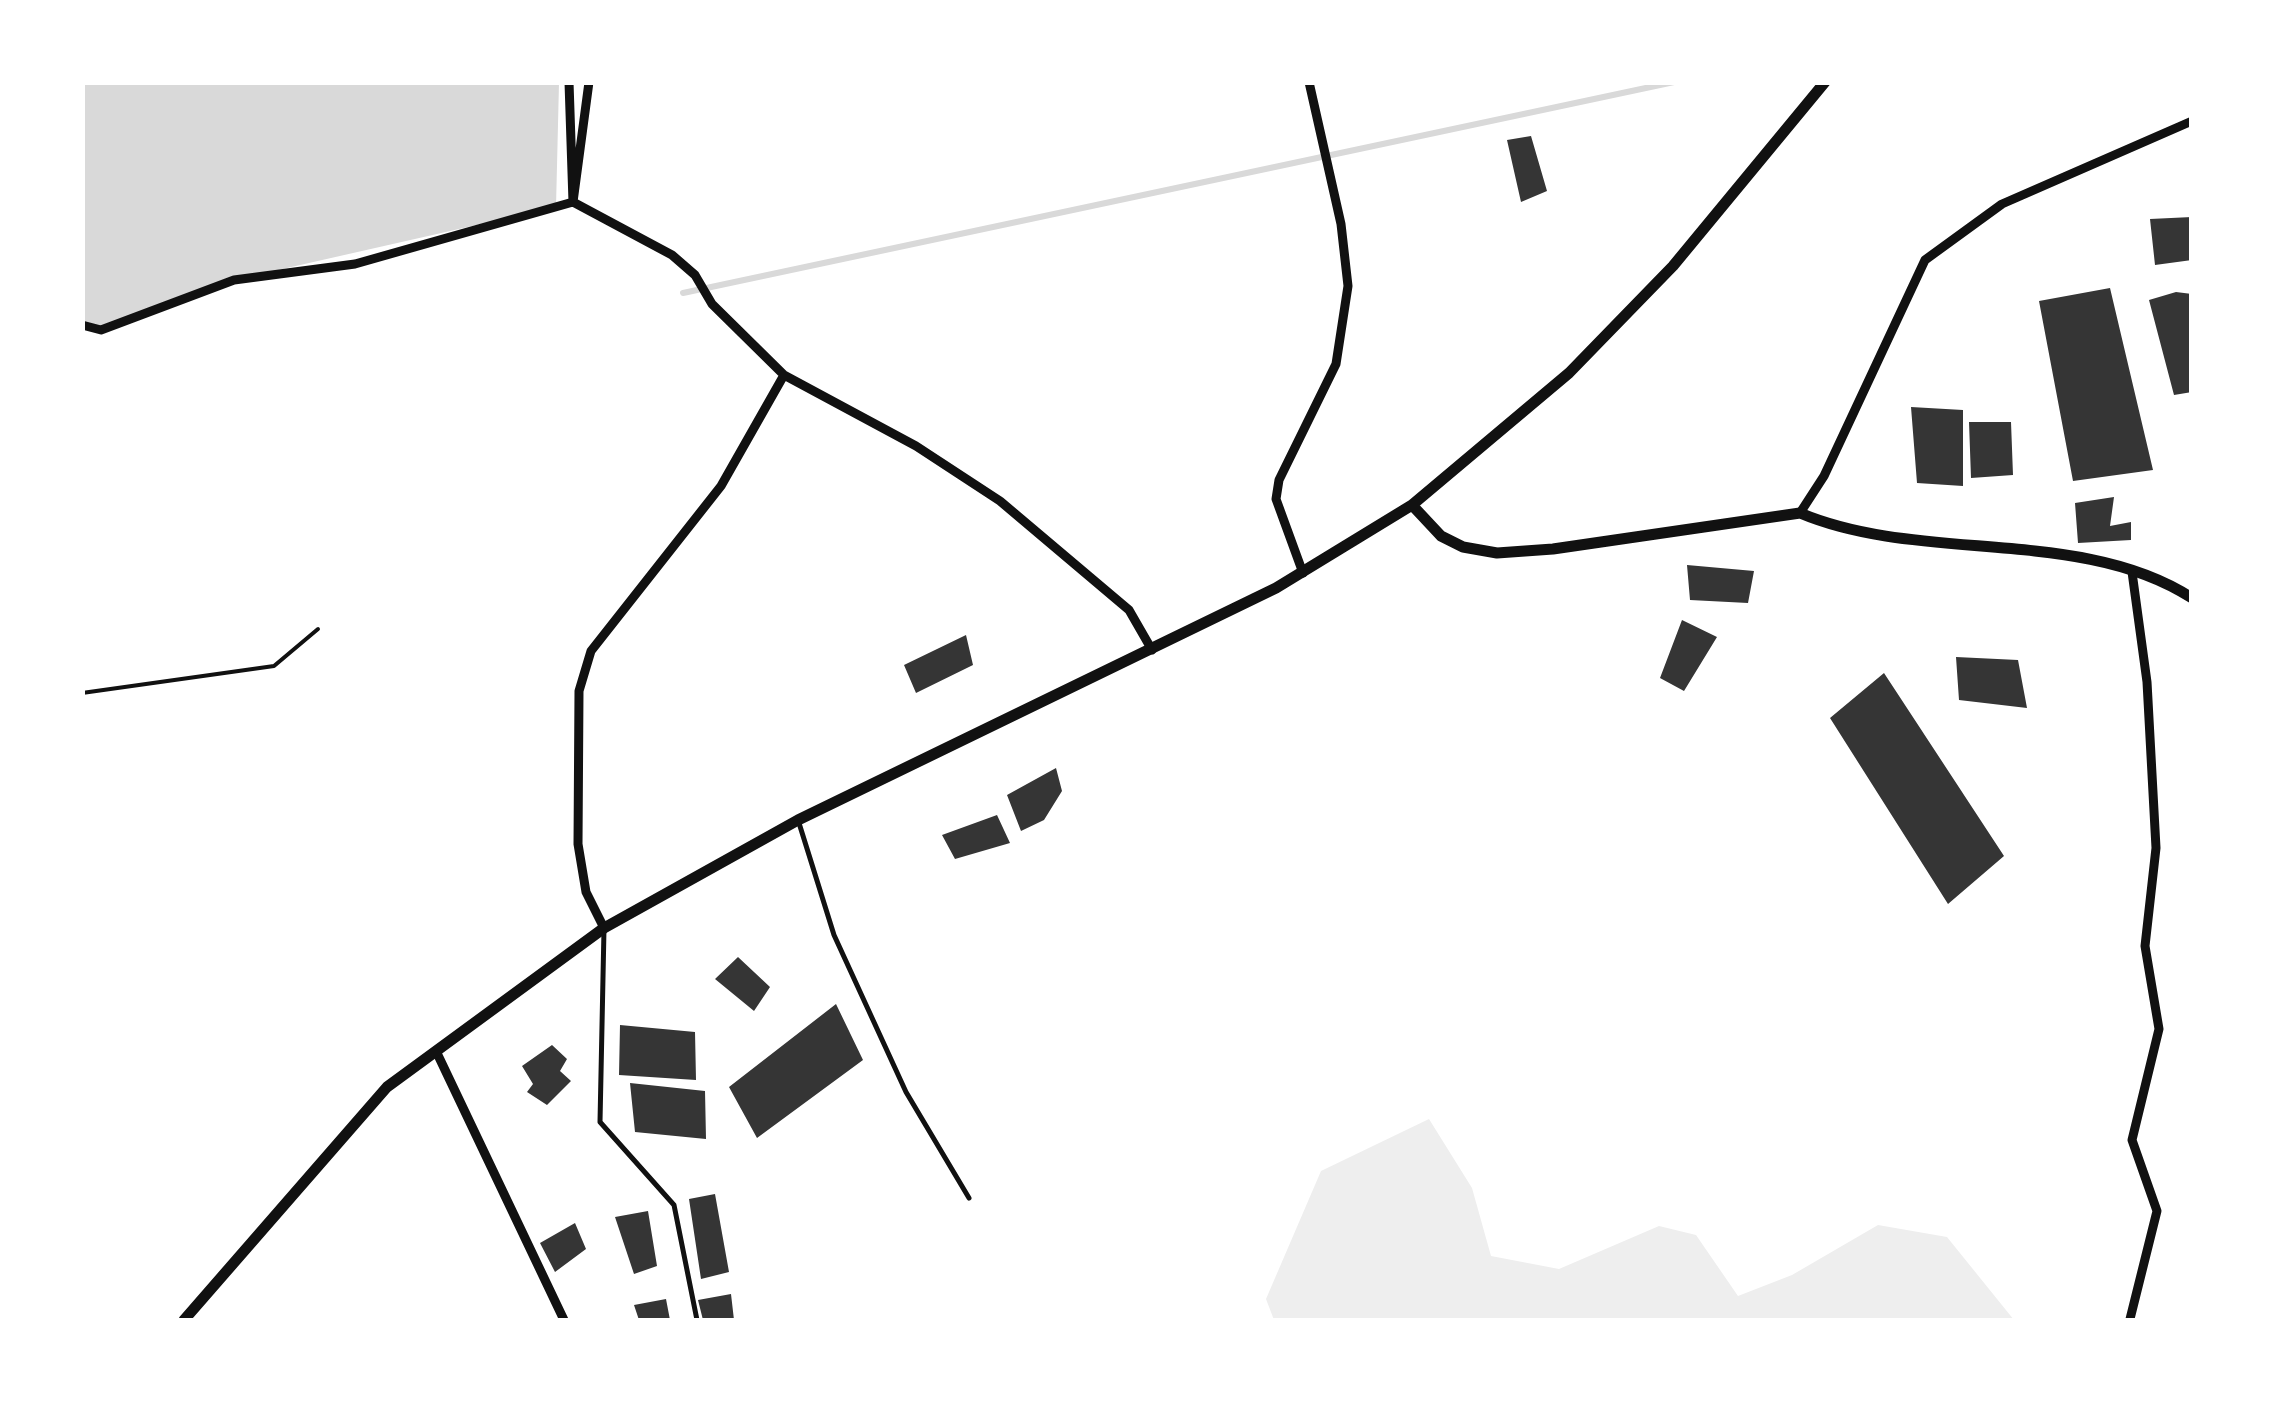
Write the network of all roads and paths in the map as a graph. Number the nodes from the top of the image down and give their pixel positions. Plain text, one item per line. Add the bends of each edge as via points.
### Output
1 (569, 82) edge
2 (589, 82) edge
3 (1309, 82) edge
4 (1825, 82) edge
5 (2192, 121) edge
6 (572, 202) junction
7 (82, 325) edge
8 (784, 375) junction
9 (1412, 505) junction
10 (1800, 513) junction
11 (2132, 572) junction
12 (1303, 573) junction
13 (2192, 598) edge
14 (318, 629) dead end
15 (1152, 650) junction
16 (82, 693) edge
17 (798, 820) junction
18 (604, 928) junction
19 (436, 1051) junction
20 (968, 1198) dead end
21 (2130, 1319) edge
22 (184, 1320) edge
23 (564, 1320) edge
24 (697, 1320) edge

1 - 6 street
2 - 6 street
3 - 12 street via 1348,286 1336,364 1276,499
4 - 9 street via 1673,266 1570,373
5 - 10 street via 2002,204 1926,260
6 - 7 street via 355,264 234,280 101,330
6 - 8 street via 672,255
8 - 15 street via 916,446 1000,502 1128,610
8 - 18 street via 721,486 590,651 580,691 578,844 586,892
9 - 10 street via 1441,536 1463,548 1497,552
9 - 12 street
10 - 11 street via 1852,532
11 - 13 street
11 - 21 street via 2147,682 2156,848 2146,946 2159,1029 2132,1140 2157,1211
12 - 15 street
14 - 16 path via 274,666
15 - 17 street
17 - 18 street
17 - 20 lane via 834,935 906,1092
18 - 19 street
18 - 24 lane via 600,1122 674,1205
19 - 22 street via 387,1087
19 - 23 street

